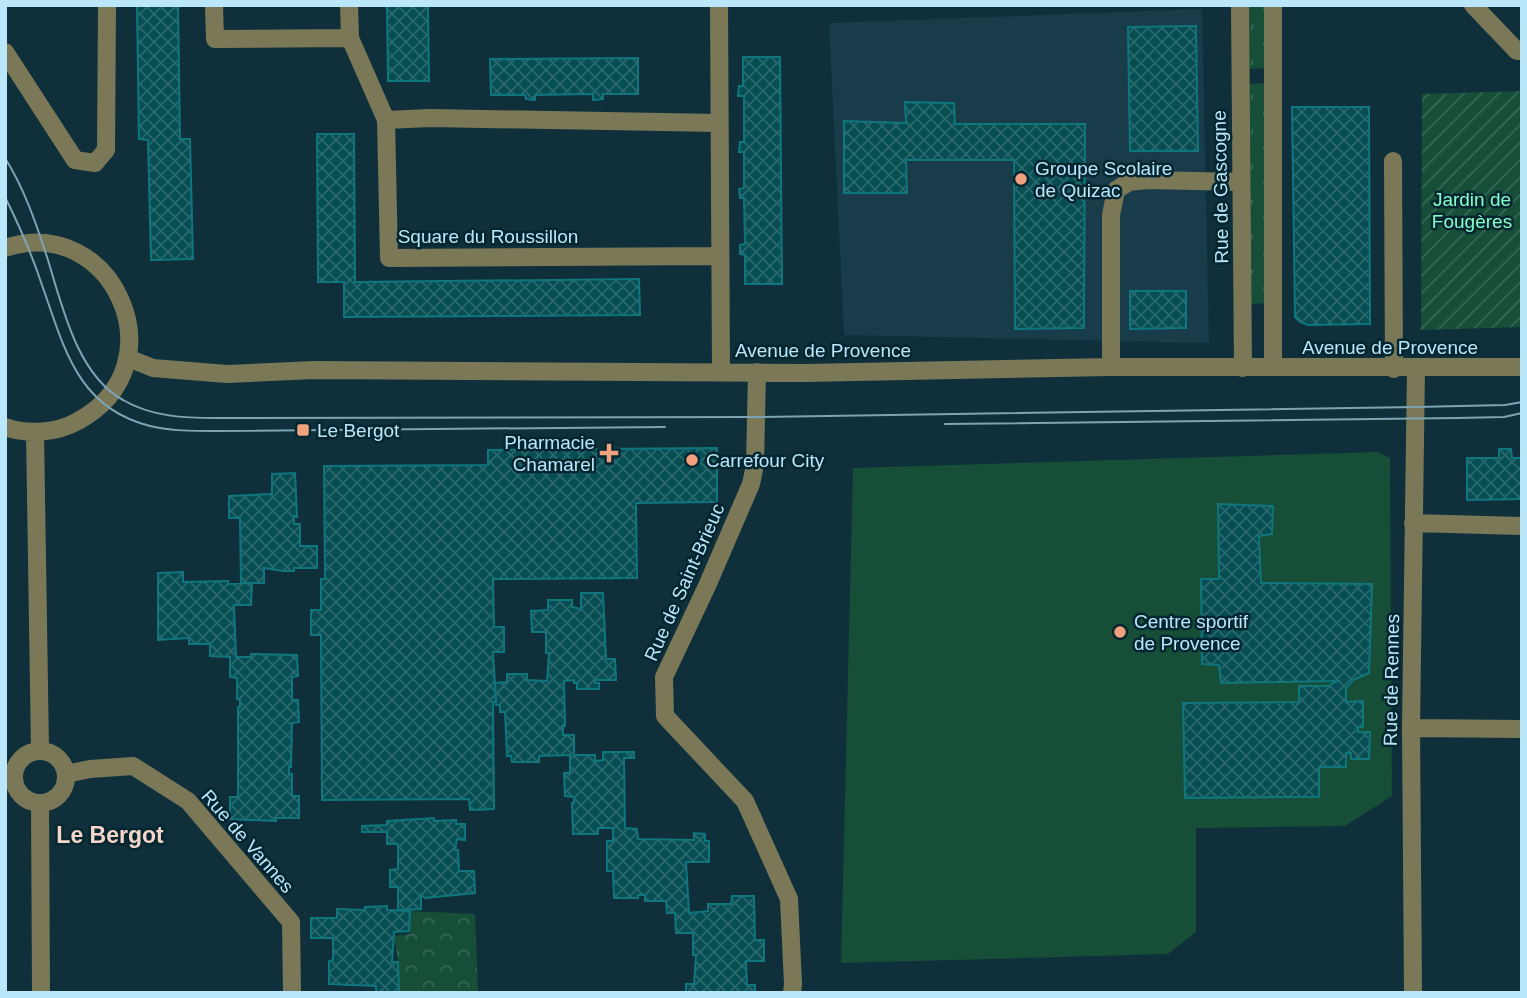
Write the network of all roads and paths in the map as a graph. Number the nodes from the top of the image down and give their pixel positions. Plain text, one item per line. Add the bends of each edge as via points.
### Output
1 (107, 5) edge
2 (214, 5) edge
3 (349, 5) edge
4 (719, 5) edge
5 (1240, 5) edge
6 (1273, 5) edge
7 (1474, 5) edge
8 (350, 37) junction
9 (1522, 51) edge
10 (5, 52) edge
11 (386, 120) junction
12 (718, 123) junction
13 (1393, 161) dead end
14 (1241, 182) junction
15 (7, 246) edge
16 (720, 256) junction
17 (128, 358) junction
18 (1111, 367) junction
19 (1273, 367) junction
20 (1522, 367) edge
21 (1243, 368) junction
22 (1394, 369) junction
23 (1416, 369) junction
24 (721, 371) junction
25 (757, 372) junction
26 (5, 427) edge
27 (35, 432) junction
28 (1413, 523) junction
29 (1522, 526) edge
30 (1411, 728) junction
31 (1522, 729) edge
32 (40, 750) junction
33 (10, 771) edge
34 (66, 774) junction
35 (40, 803) junction
36 (41, 993) edge
37 (292, 993) edge
38 (792, 993) edge
39 (1413, 993) edge

1 - 10 street via 106,150 95,163 75,160
2 - 8 street via 215,39
3 - 8 street
4 - 12 street
5 - 14 street, Rue de Gascogne
6 - 19 street
7 - 9 street
8 - 11 street
11 - 12 street
11 - 16 street, Square du Roussillon via 389,258
12 - 16 street
13 - 22 street
14 - 18 street via 1147,180 1129,182 1116,190 1111,215
14 - 21 street, Rue de Gascogne
15 - 17 street via 56,245 83,256 106,275 125,309 130,328
16 - 24 street
17 - 24 street, Avenue de Provence via 153,368 227,374
17 - 27 street via 112,393 88,415 72,424
18 - 21 street, Avenue de Provence
18 - 25 street, Avenue de Provence
19 - 21 street, Avenue de Provence
19 - 22 street, Avenue de Provence
20 - 23 street, Avenue de Provence
22 - 23 street, Avenue de Provence
23 - 28 street, Rue de Rennes
24 - 25 street, Avenue de Provence
25 - 38 street, Rue de Saint-Brieuc via 751,484 664,677 665,716 745,801 789,899
26 - 27 street
27 - 32 street
28 - 29 street
28 - 30 street, Rue de Rennes
30 - 31 street
30 - 39 street, Rue de Rennes
32 - 33 street via 26,754
32 - 34 street via 55,755
33 - 35 street via 20,794
34 - 35 street via 60,794
34 - 37 street, Rue de Vannes via 133,766 188,801 291,922
35 - 36 street

